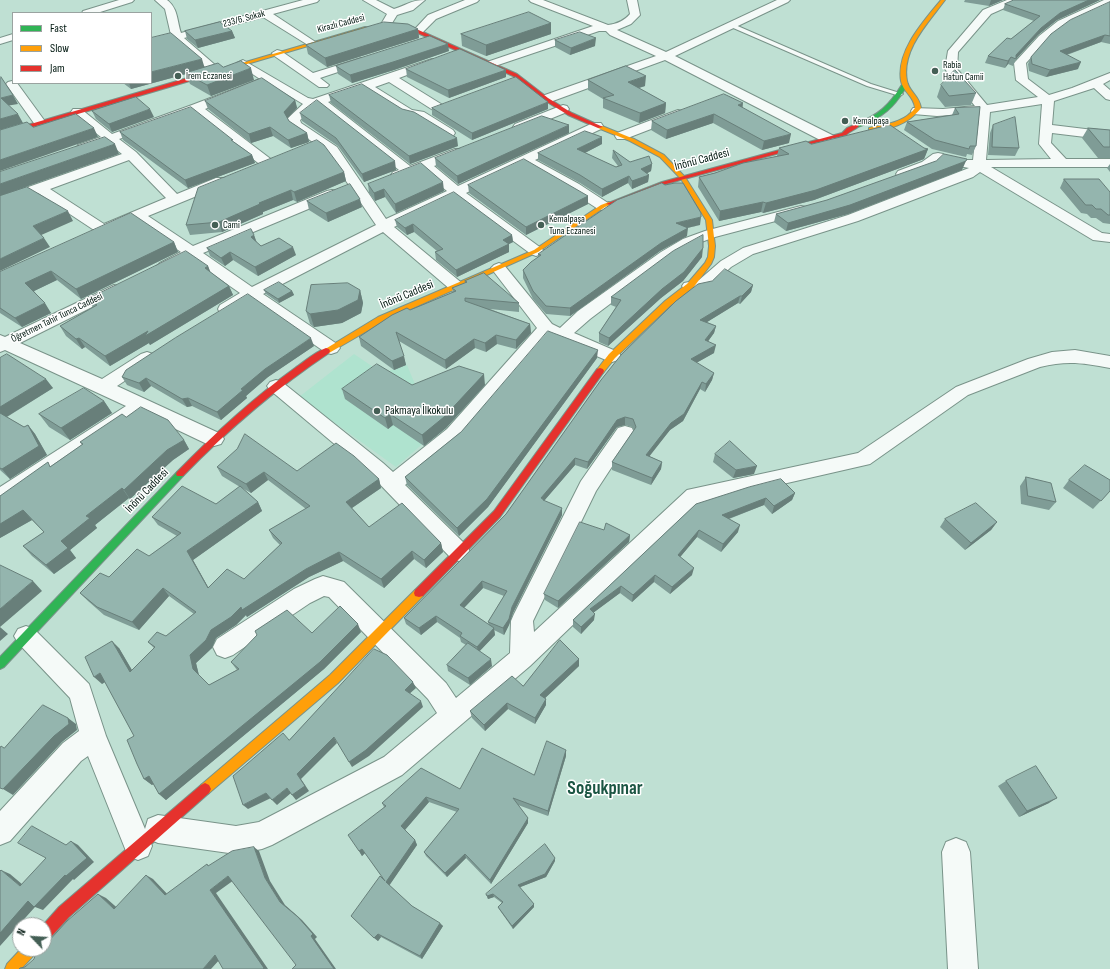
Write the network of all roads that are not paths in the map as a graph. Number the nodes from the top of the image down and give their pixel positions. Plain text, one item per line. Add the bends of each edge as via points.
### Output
1 (128, 0) edge
2 (160, 0) edge
3 (314, 0) edge
4 (368, 0) edge
5 (420, 0) edge
6 (474, 0) edge
7 (534, 0) edge
8 (632, 0) edge
9 (786, 0) edge
10 (944, 0) edge
11 (1015, 0) edge
12 (1110, 1) edge
13 (90, 12) edge
14 (392, 13) junction
15 (264, 14) junction
16 (385, 26) junction
17 (732, 26) junction
18 (610, 29) junction
19 (12, 37) edge
20 (177, 37) junction
21 (418, 37) junction
22 (432, 38) joint
23 (0, 41) edge
24 (312, 43) junction
25 (152, 44) edge
26 (463, 51) junction
27 (277, 53) junction
28 (666, 56) junction
29 (372, 58) edge
30 (243, 63) junction
31 (491, 64) junction
32 (216, 71) junction
33 (1110, 76) edge
34 (312, 77) junction
35 (389, 77) junction
36 (519, 78) junction
37 (269, 79) junction
38 (12, 83) edge
39 (504, 83) edge
40 (14, 84) edge
41 (905, 84) junction
42 (1095, 84) junction
43 (366, 86) junction
44 (0, 87) edge
45 (736, 92) junction
46 (337, 94) junction
47 (900, 94) junction
48 (1110, 96) edge
49 (722, 98) edge
50 (546, 99) junction
51 (1048, 99) junction
52 (316, 102) junction
53 (196, 108) junction
54 (906, 108) junction
55 (563, 109) junction
56 (693, 109) edge
57 (984, 109) junction
58 (77, 112) junction
59 (887, 112) junction
60 (420, 115) junction
61 (906, 121) junction
62 (40, 123) junction
63 (597, 126) junction
64 (886, 126) junction
65 (1046, 128) junction
66 (506, 133) edge
67 (844, 134) junction
68 (0, 135) edge
69 (899, 135) edge
70 (621, 136) junction
71 (1110, 136) edge
72 (110, 139) junction
73 (830, 139) junction
74 (320, 143) junction
75 (307, 148) edge
76 (922, 151) edge
77 (74, 152) edge
78 (131, 155) junction
79 (280, 158) edge
80 (946, 159) junction
81 (525, 160) junction
82 (267, 163) junction
83 (1062, 163) junction
84 (1110, 164) edge
85 (978, 165) junction
86 (424, 166) junction
87 (252, 169) edge
88 (408, 171) junction
89 (232, 177) edge
90 (683, 178) junction
91 (387, 179) edge
92 (890, 179) edge
93 (373, 185) edge
94 (357, 187) junction
95 (40, 188) junction
96 (456, 192) junction
97 (175, 200) junction
98 (0, 202) edge
99 (603, 206) junction
100 (812, 206) edge
101 (137, 215) junction
102 (384, 226) junction
103 (102, 229) junction
104 (710, 234) junction
105 (88, 237) edge
106 (1110, 238) edge
107 (536, 251) junction
108 (192, 252) junction
109 (499, 268) junction
110 (151, 273) edge
111 (130, 283) edge
112 (690, 286) junction
113 (458, 287) junction
114 (252, 293) junction
115 (212, 317) edge
116 (554, 331) junction
117 (2, 344) edge
118 (331, 348) junction
119 (160, 350) edge
120 (612, 356) junction
121 (1110, 362) edge
122 (276, 386) junction
123 (103, 387) junction
124 (141, 405) junction
125 (625, 433) dead end
126 (214, 439) junction
127 (392, 484) junction
128 (0, 497) edge
129 (458, 552) junction
130 (380, 633) junction
131 (26, 636) junction
132 (225, 647) dead end
133 (522, 658) junction
134 (0, 664) edge
135 (454, 716) junction
136 (93, 736) junction
137 (158, 829) junction
138 (0, 831) edge
139 (138, 846) junction
140 (956, 852) dead end
141 (52, 925) edge
142 (23, 957) edge
143 (12, 969) edge
144 (963, 969) edge

1 - 13 street
2 - 20 street via 166,2 171,10
3 - 15 street, 233/6. Sokak
4 - 14 street
5 - 14 street via 410,8
6 - 21 street via 432,17
7 - 18 street
8 - 18 street via 635,15 630,22
9 - 17 street
10 - 41 main road via 912,43 906,63
11 - 57 street via 987,12 953,51 951,69
12 - 51 street via 1062,23 1043,38 1020,63 1022,80
14 - 16 street
15 - 20 street, 233/6. Sokak
15 - 24 street
16 - 21 main road, Kirazlı Caddesi via 403,27
16 - 24 main road, Kirazlı Caddesi via 363,28
17 - 28 street via 680,52
17 - 47 lane via 869,85
18 - 28 street
18 - 31 street via 598,28
19 - 23 street
20 - 25 street, 233/6. Sokak
20 - 32 street
21 - 22 street
22 - 26 main road
24 - 27 main road, Kirazlı Caddesi
26 - 31 main road
26 - 35 street
27 - 30 main road, Kirazlı Caddesi
27 - 34 street
28 - 45 street
28 - 50 street
29 - 34 street
30 - 32 main road, Kirazlı Caddesi
30 - 37 street
31 - 36 main road
32 - 58 main road, Kirazlı Caddesi
33 - 42 street
34 - 46 street
35 - 43 street
35 - 60 street via 441,106
36 - 39 street
36 - 50 main road
37 - 52 street via 304,101
37 - 53 street
38 - 44 street
40 - 62 street
41 - 47 main road, İnönü Caddesi
41 - 54 main road via 918,101
42 - 48 street
42 - 51 street
43 - 46 street
43 - 60 street via 408,113
45 - 49 street
45 - 73 street
46 - 52 street
47 - 54 main road, İnönü Caddesi
50 - 55 main road
51 - 57 street
51 - 65 street
52 - 74 street via 293,119
52 - 88 street
53 - 72 street
53 - 82 street
54 - 57 street via 936,113
54 - 59 main road, İnönü Caddesi
54 - 61 main road via 913,116
55 - 63 main road
55 - 66 street
56 - 70 street
57 - 85 street
58 - 62 main road, Kirazlı Caddesi
58 - 72 street
59 - 61 main road
59 - 67 main road, İnönü Caddesi via 849,129
60 - 86 street via 471,147
61 - 64 main road
62 - 68 main road, Kirazlı Caddesi
63 - 70 main road
63 - 81 street
64 - 67 main road
64 - 69 street
65 - 71 street
65 - 83 street via 1045,144
67 - 73 main road, İnönü Caddesi
70 - 90 main road via 662,156
72 - 77 street
72 - 78 street
73 - 90 main road, İnönü Caddesi
74 - 75 street
74 - 94 street via 332,150
76 - 80 street
78 - 95 street
78 - 97 street
79 - 82 street
80 - 85 street
80 - 92 street
81 - 96 street
81 - 99 street
82 - 87 street
83 - 84 street
83 - 85 street
85 - 106 street via 1098,237
85 - 112 street via 968,174 853,218 748,251 726,264 704,284
86 - 88 street
86 - 96 street
88 - 91 street
89 - 97 street
90 - 99 main road, İnönü Caddesi via 648,188
90 - 104 main road via 709,220
93 - 94 street
94 - 102 street
94 - 108 street
95 - 98 street
95 - 103 street
96 - 102 street
96 - 107 street
97 - 101 street
99 - 107 main road, İnönü Caddesi
100 - 104 street
101 - 103 street
101 - 108 street
102 - 113 street
102 - 114 street
103 - 105 street
104 - 112 main road via 711,257
104 - 116 street via 688,242 666,255 584,315
107 - 109 main road, İnönü Caddesi
108 - 110 street
108 - 114 street
109 - 113 main road, İnönü Caddesi
109 - 116 street
111 - 117 street, Öğretmen Tahir Tunca Caddesi
112 - 120 main road via 668,303
113 - 118 main road, İnönü Caddesi via 381,319
114 - 115 street
114 - 118 street
116 - 120 street
116 - 127 street via 454,434
117 - 123 street
118 - 122 main road, İnönü Caddesi
119 - 123 street
120 - 129 main road via 497,514
121 - 133 street via 1075,356 1034,363 962,390 863,459 694,496
122 - 126 main road, İnönü Caddesi
122 - 127 street
123 - 124 street
124 - 126 street
124 - 128 street
125 - 133 street via 588,487 522,621
126 - 131 main road, İnönü Caddesi
127 - 129 street
129 - 130 main road
130 - 132 street via 336,589 324,586 302,596
130 - 135 street via 437,691
130 - 137 main road via 334,679
131 - 134 main road, İnönü Caddesi
131 - 136 street via 80,692
133 - 135 street
135 - 137 street via 393,766 262,834 236,840
136 - 138 street via 72,752
136 - 139 street
137 - 139 main road
139 - 141 main road
140 - 144 street
142 - 143 main road

